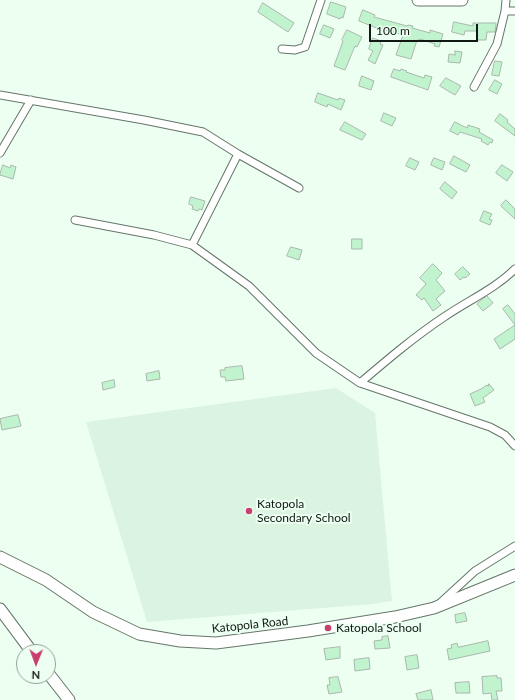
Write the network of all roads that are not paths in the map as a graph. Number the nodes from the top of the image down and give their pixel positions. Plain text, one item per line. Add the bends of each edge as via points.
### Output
1 (321, 0) edge
2 (418, 0) edge
3 (462, 0) edge
4 (506, 0) edge
5 (505, 11) junction
6 (515, 11) edge
7 (282, 49) dead end
8 (474, 86) dead end
9 (0, 95) edge
10 (31, 100) junction
11 (0, 154) edge
12 (238, 154) junction
13 (298, 188) dead end
14 (75, 220) dead end
15 (192, 245) junction
16 (515, 269) edge
17 (360, 384) junction
18 (515, 446) edge
19 (515, 546) edge
20 (0, 557) edge
21 (515, 575) edge
22 (434, 608) junction
23 (0, 610) edge
24 (26, 644) edge
25 (56, 683) edge
26 (69, 700) edge

1 - 7 street via 305,47 295,50
2 - 3 street
4 - 5 street
5 - 6 street
5 - 8 street via 497,44
9 - 10 street
10 - 11 street
10 - 12 street via 192,129 203,132
12 - 13 street
12 - 15 street
14 - 15 street
15 - 17 street via 249,286 316,353
16 - 17 street via 393,354
17 - 18 street via 490,427 505,435
19 - 22 street via 475,571
20 - 22 street, Katopola Road via 46,580 93,612 139,634 180,641 216,643 308,631
21 - 22 street, Katopola Road
23 - 24 street
25 - 26 street

